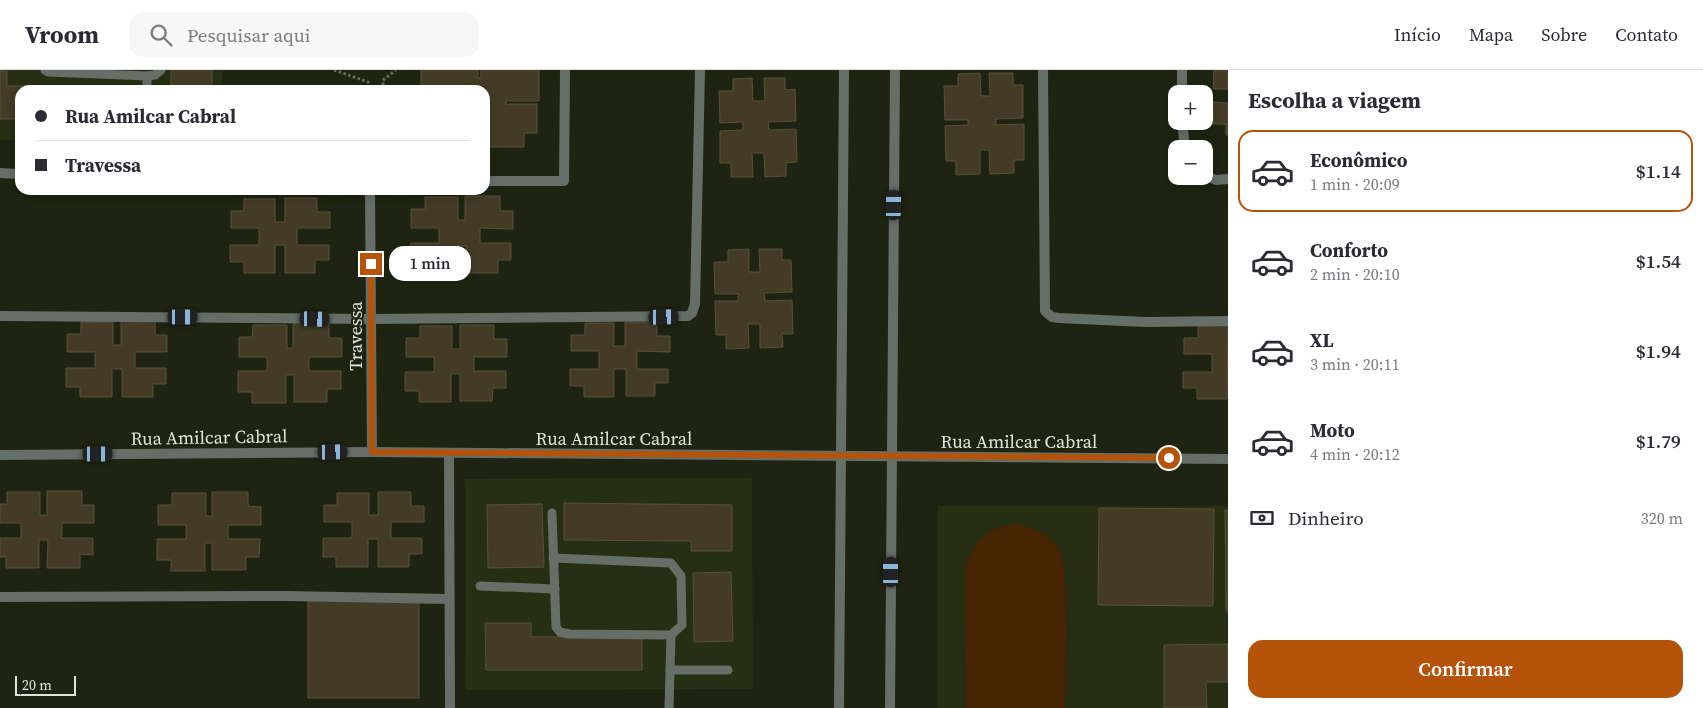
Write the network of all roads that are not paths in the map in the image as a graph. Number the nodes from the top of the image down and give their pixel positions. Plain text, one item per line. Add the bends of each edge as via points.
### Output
1 (45, 70) edge
2 (162, 70) edge
3 (565, 70) edge
4 (700, 70) edge
5 (844, 70) edge
6 (895, 70) edge
7 (1043, 70) edge
8 (1182, 70) edge
9 (147, 76) junction
10 (147, 85) edge
11 (1182, 85) edge
12 (0, 173) edge
13 (15, 174) edge
14 (1213, 179) edge
15 (1228, 179) edge
16 (490, 181) edge
17 (370, 195) edge
18 (0, 316) edge
19 (372, 319) junction
20 (1228, 321) edge
21 (372, 452) junction
22 (449, 453) junction
23 (0, 455) edge
24 (841, 456) junction
25 (892, 456) junction
26 (1228, 459) edge
27 (552, 513) dead end
28 (553, 558) junction
29 (480, 586) dead end
30 (555, 589) junction
31 (0, 596) edge
32 (449, 599) junction
33 (671, 635) junction
34 (670, 670) junction
35 (728, 670) dead end
36 (450, 708) edge
37 (669, 708) edge
38 (839, 708) edge
39 (890, 708) edge

1 - 9 lane
2 - 9 lane
3 - 16 street via 564,181
4 - 19 street via 695,304 692,313 682,317
5 - 24 street
6 - 25 street
7 - 20 street via 1046,311 1059,318
8 - 11 street
9 - 10 lane
12 - 13 street
14 - 15 street
17 - 19 street, Travessa
18 - 19 street
19 - 21 street, Travessa
21 - 22 street, Rua Amilcar Cabral
21 - 23 street, Rua Amilcar Cabral
22 - 24 street, Rua Amilcar Cabral
22 - 32 street
24 - 25 street, Rua Amilcar Cabral
24 - 38 street
25 - 26 street, Rua Amilcar Cabral
25 - 39 street
27 - 28 lane
28 - 30 lane
28 - 33 lane via 671,563 681,576 682,625
29 - 30 lane
30 - 33 lane via 556,627 560,632
31 - 32 street
32 - 36 street
33 - 34 lane
34 - 35 lane
34 - 37 lane

